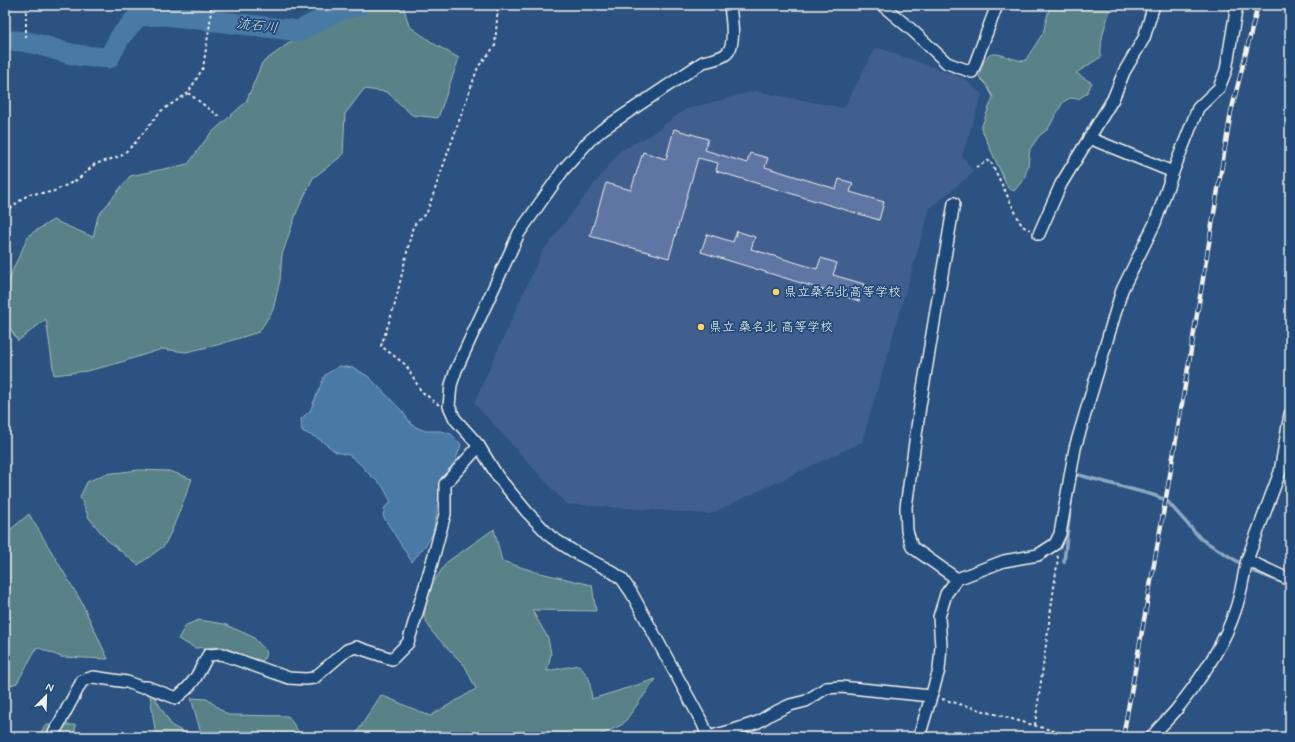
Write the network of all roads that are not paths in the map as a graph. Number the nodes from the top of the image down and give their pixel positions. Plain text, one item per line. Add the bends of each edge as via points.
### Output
1 (730, 5) edge
2 (882, 5) edge
3 (997, 5) edge
4 (1154, 5) edge
5 (1237, 5) edge
6 (1089, 138) junction
7 (1173, 172) junction
8 (954, 203) dead end
9 (1039, 234) road end
10 (1290, 414) edge
11 (479, 446) junction
12 (1247, 560) junction
13 (957, 579) junction
14 (1290, 580) edge
15 (931, 696) junction
16 (53, 735) dead end
17 (705, 737) edge
18 (708, 737) edge
19 (919, 737) edge
20 (1152, 737) edge

1 - 11 street via 733,42 731,49 719,58 703,62 589,141 564,169 519,233 451,385 449,406 455,419
2 - 3 street via 947,63 972,72
4 - 6 street via 1144,38
5 - 7 street via 1226,70 1219,88 1198,108
6 - 7 street
6 - 9 street via 1061,184
7 - 13 street via 1155,223 1122,290 1075,448 1060,534 1055,544 1038,555 1004,561
8 - 13 street via 906,507 907,531 912,547
10 - 12 street via 1280,472
11 - 16 street via 445,484 445,514 408,643 392,659 356,647 347,650 314,678 306,679 289,678 221,654 208,655 195,680 176,698 128,682 93,677 82,681
11 - 17 street via 498,477 551,537 622,579 703,724
12 - 14 street
12 - 20 street via 1235,610 1220,645 1186,698
13 - 15 street via 946,594 938,617 941,646 939,670
15 - 18 street via 841,687 826,688 806,701 790,705 758,722
15 - 19 street

